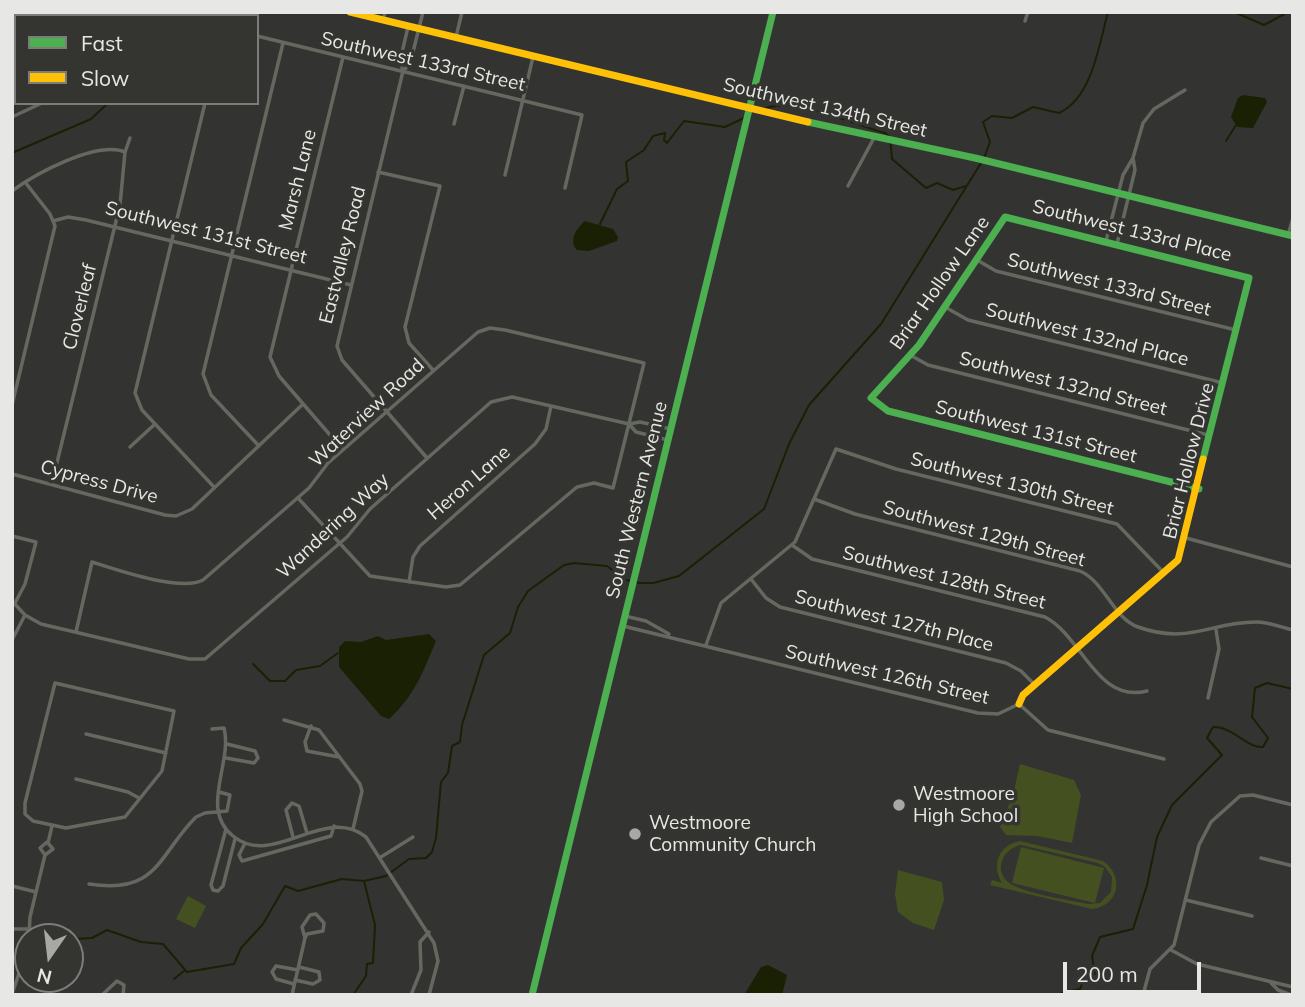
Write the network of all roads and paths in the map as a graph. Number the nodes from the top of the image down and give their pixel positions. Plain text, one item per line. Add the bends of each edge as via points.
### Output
1 (350, 12) edge
2 (423, 12) edge
3 (462, 12) edge
4 (773, 12) edge
5 (1028, 12) edge
6 (384, 16) edge
7 (1026, 21) dead end
8 (409, 25) junction
9 (419, 28) junction
10 (259, 37) edge
11 (456, 37) junction
12 (283, 43) junction
13 (534, 55) junction
14 (343, 57) junction
15 (403, 71) junction
16 (464, 86) junction
17 (1185, 90) dead end
18 (523, 100) junction
19 (32, 105) edge
20 (205, 105) edge
21 (748, 108) junction
22 (12, 117) edge
23 (454, 124) dead end
24 (875, 136) junction
25 (130, 138) dead end
26 (125, 152) junction
27 (1133, 158) junction
28 (378, 172) junction
29 (505, 175) dead end
30 (25, 182) junction
31 (848, 186) dead end
32 (565, 188) dead end
33 (12, 191) edge
34 (1118, 192) junction
35 (1129, 195) junction
36 (1006, 217) joint
37 (1293, 218) edge
38 (53, 221) junction
39 (114, 227) junction
40 (1291, 236) edge
41 (171, 241) junction
42 (1105, 242) junction
43 (1117, 244) junction
44 (231, 256) junction
45 (976, 260) junction
46 (290, 270) junction
47 (1250, 278) joint
48 (351, 285) junction
49 (945, 307) junction
50 (1238, 331) junction
51 (910, 355) junction
52 (433, 370) junction
53 (1225, 383) junction
54 (871, 398) joint
55 (303, 404) junction
56 (12, 405) edge
57 (551, 406) junction
58 (386, 411) junction
59 (155, 424) junction
60 (629, 424) junction
61 (671, 429) junction
62 (1212, 436) junction
63 (668, 440) junction
64 (259, 446) junction
65 (130, 447) dead end
66 (343, 450) junction
67 (427, 458) junction
68 (12, 474) edge
69 (52, 483) junction
70 (214, 487) junction
71 (1199, 489) junction
72 (298, 498) junction
73 (814, 499) junction
74 (12, 536) edge
75 (1186, 538) junction
76 (339, 544) junction
77 (792, 545) junction
78 (1293, 566) edge
79 (1164, 574) junction
80 (751, 579) junction
81 (409, 582) junction
82 (14, 602) edge
83 (1120, 611) junction
84 (25, 615) junction
85 (625, 616) junction
86 (623, 626) junction
87 (1216, 630) junction
88 (1293, 630) edge
89 (76, 632) junction
90 (673, 637) junction
91 (12, 640) edge
92 (706, 645) junction
93 (1077, 648) junction
94 (1035, 685) junction
95 (1147, 691) dead end
96 (1208, 698) dead end
97 (1020, 704) junction
98 (284, 720) dead end
99 (311, 726) junction
100 (212, 729) dead end
101 (86, 734) dead end
102 (227, 744) junction
103 (167, 753) junction
104 (339, 757) junction
105 (226, 758) junction
106 (1164, 759) dead end
107 (76, 779) dead end
108 (219, 792) junction
109 (139, 798) junction
110 (1293, 805) edge
111 (217, 812) junction
112 (334, 825) junction
113 (52, 826) junction
114 (353, 829) junction
115 (226, 830) junction
116 (307, 833) junction
117 (293, 837) junction
118 (235, 838) junction
119 (414, 838) dead end
120 (48, 843) junction
121 (245, 843) junction
122 (45, 855) junction
123 (381, 857) junction
124 (1261, 858) dead end
125 (1293, 866) edge
126 (89, 884) dead end
127 (12, 886) edge
128 (36, 892) junction
129 (1186, 900) junction
130 (1252, 916) dead end
131 (31, 923) edge
132 (429, 932) junction
133 (305, 938) junction
134 (1171, 950) junction
135 (298, 968) junction
136 (295, 982) junction
137 (1269, 982) junction
138 (13, 985) edge
139 (1293, 987) edge
140 (12, 995) edge
141 (102, 995) edge
142 (123, 995) edge
143 (292, 995) edge
144 (411, 995) edge
145 (429, 995) edge
146 (533, 995) edge
147 (1143, 995) edge
148 (1291, 995) edge

1 - 6 main road, Southwest 134th Street
2 - 9 street, Eastvalley Road
3 - 11 street
4 - 21 main road, South Western Avenue
5 - 7 street
6 - 8 main road, Southwest 134th Street
8 - 9 main road, Southwest 134th Street
8 - 15 street, Eastvalley Road via 400,61
9 - 11 main road, Southwest 134th Street
9 - 15 street, Eastvalley Road via 410,64
10 - 12 street, Southwest 133rd Street
11 - 13 main road, Southwest 134th Street
12 - 14 street, Southwest 133rd Street
12 - 44 street
13 - 18 street
13 - 21 main road, Southwest 134th Street
14 - 15 street, Southwest 133rd Street
14 - 46 street, Marsh Lane
15 - 16 street, Southwest 133rd Street
15 - 28 street, Eastvalley Road
16 - 18 street, Southwest 133rd Street
16 - 23 street
17 - 27 street via 1145,118
18 - 29 street
18 - 32 street, Southwest 133rd Street via 582,115
19 - 22 street
20 - 41 street
21 - 24 main road, Southwest 134th Street
21 - 61 main road, South Western Avenue
24 - 31 street
24 - 34 main road, Southwest 134th Street
25 - 26 street, Cloverleaf
26 - 30 street via 101,149
26 - 39 street, Cloverleaf
27 - 34 street
27 - 35 street
28 - 48 street, Eastvalley Road
28 - 52 street via 440,186 405,327 410,343
30 - 33 street
30 - 38 street
34 - 35 main road, Southwest 134th Street
34 - 42 street
35 - 40 main road, Southwest 134th Street
35 - 43 street
36 - 42 main road, Southwest 133rd Place
36 - 45 main road, Briar Hollow Lane
37 - 40 street
38 - 39 street, Southwest 131st Street via 73,217
38 - 56 street via 54,236
39 - 41 street, Southwest 131st Street
39 - 69 street, Cloverleaf
41 - 44 street, Southwest 131st Street
41 - 59 street via 135,393
42 - 43 main road, Southwest 133rd Place
43 - 47 main road, Southwest 133rd Place
44 - 46 street, Southwest 131st Street
44 - 64 street via 203,378 211,395
45 - 49 main road, Briar Hollow Lane
45 - 50 street, Southwest 133rd Street via 996,271
46 - 48 street, Southwest 131st Street
46 - 55 street, Marsh Lane via 270,357 275,371
47 - 50 main road, Briar Hollow Drive
48 - 58 street, Eastvalley Road via 338,351
49 - 51 main road, Briar Hollow Lane
49 - 53 street, Southwest 132nd Place via 968,320
50 - 53 main road, Briar Hollow Drive
51 - 54 main road, Briar Hollow Lane
51 - 62 street, Southwest 132nd Street via 928,365
52 - 58 street, Waterview Road
52 - 60 street, Waterview Road via 478,332 490,328 644,363
53 - 62 main road, Briar Hollow Drive
54 - 71 main road, Southwest 131st Street via 888,411
55 - 64 street, Cypress Drive
55 - 66 street, Marsh Lane
57 - 60 street, Wandering Way
57 - 67 street, Wandering Way via 499,398
57 - 81 street, Heron Lane via 546,429 535,444 416,549
58 - 66 street, Waterview Road
58 - 67 street, Eastvalley Road
59 - 65 street
59 - 70 street
60 - 61 street, Wandering Way
60 - 63 street, Wandering Way via 636,432
60 - 81 street via 613,488 594,483 576,487 464,583 453,587
61 - 63 main road, South Western Avenue
62 - 71 main road, Briar Hollow Drive
63 - 85 main road, South Western Avenue
64 - 70 street, Cypress Drive
66 - 72 street, Waterview Road
67 - 76 street, Wandering Way
68 - 69 street, Cypress Drive
69 - 70 street, Cypress Drive via 171,516 188,512
71 - 75 main road, Briar Hollow Drive
72 - 76 street
72 - 89 street, Waterview Road via 194,584 177,584 92,562
73 - 77 street
73 - 79 street, Southwest 130th Street via 835,449 896,469 1118,524
73 - 83 street, Southwest 129th Street via 855,514 1080,570
74 - 82 street via 36,542 25,584
75 - 78 street
75 - 79 main road, Briar Hollow Drive via 1178,560
76 - 81 street via 370,576
76 - 89 street, Wandering Way via 205,659
77 - 80 street
77 - 93 street, Southwest 128th Street via 812,559 1045,617
79 - 83 main road, Briar Hollow Drive
80 - 92 street via 719,606
80 - 94 street, Southwest 127th Place via 780,607 1006,663
82 - 84 street
83 - 87 street, Southwest 129th Street via 1133,624 1163,633
83 - 93 main road, Briar Hollow Drive
84 - 89 street, Wandering Way
84 - 91 street
85 - 86 main road, South Western Avenue
85 - 90 street, Southwest 126th Street via 648,622
86 - 90 street, Southwest 126th Street
86 - 146 main road, South Western Avenue
87 - 88 street, Southwest 129th Street via 1254,622
87 - 96 street via 1219,649
90 - 92 street, Southwest 126th Street
92 - 97 street, Southwest 126th Street via 986,715
93 - 94 main road, Briar Hollow Drive
93 - 95 street, Southwest 128th Street via 1114,688 1134,694
94 - 97 main road, Briar Hollow Drive
97 - 106 street via 1048,730
98 - 99 street
99 - 104 street
99 - 104 street via 307,751
100 - 102 street via 224,728
101 - 103 street
102 - 105 street
102 - 105 street via 255,751 258,758 251,763
103 - 109 street via 159,776
103 - 113 street via 174,711 55,683 24,807 29,819
104 - 114 street via 361,787
105 - 108 street
107 - 109 street
108 - 111 street
108 - 111 street via 230,795 227,811
109 - 113 street via 119,819 72,828
110 - 129 street via 1247,795 1229,803 1203,834
111 - 115 street
111 - 126 street via 196,817 161,865 146,877 104,887
112 - 114 street
112 - 116 street
112 - 121 street via 328,837 244,861 239,858
113 - 120 street
114 - 123 street via 366,837
115 - 118 street
115 - 118 street via 213,890 223,886
116 - 117 street
116 - 117 street via 299,806 292,803 286,810
117 - 121 street via 260,845
118 - 121 street
119 - 123 street
120 - 122 street via 53,849
120 - 122 street via 40,846
122 - 128 street
123 - 132 street
124 - 125 street
127 - 128 street
128 - 131 street
129 - 130 street
129 - 134 street
132 - 144 street via 420,942 421,970
132 - 145 street via 438,956
133 - 133 street via 323,931 324,923 316,914 302,927
133 - 135 street
134 - 137 street via 1192,962
134 - 147 street via 1150,969
135 - 136 street
135 - 136 street via 319,972 320,980 315,984
135 - 136 street via 272,970 274,978
136 - 143 street
137 - 139 street
137 - 148 street
138 - 140 street
141 - 142 street via 117,981 124,985

